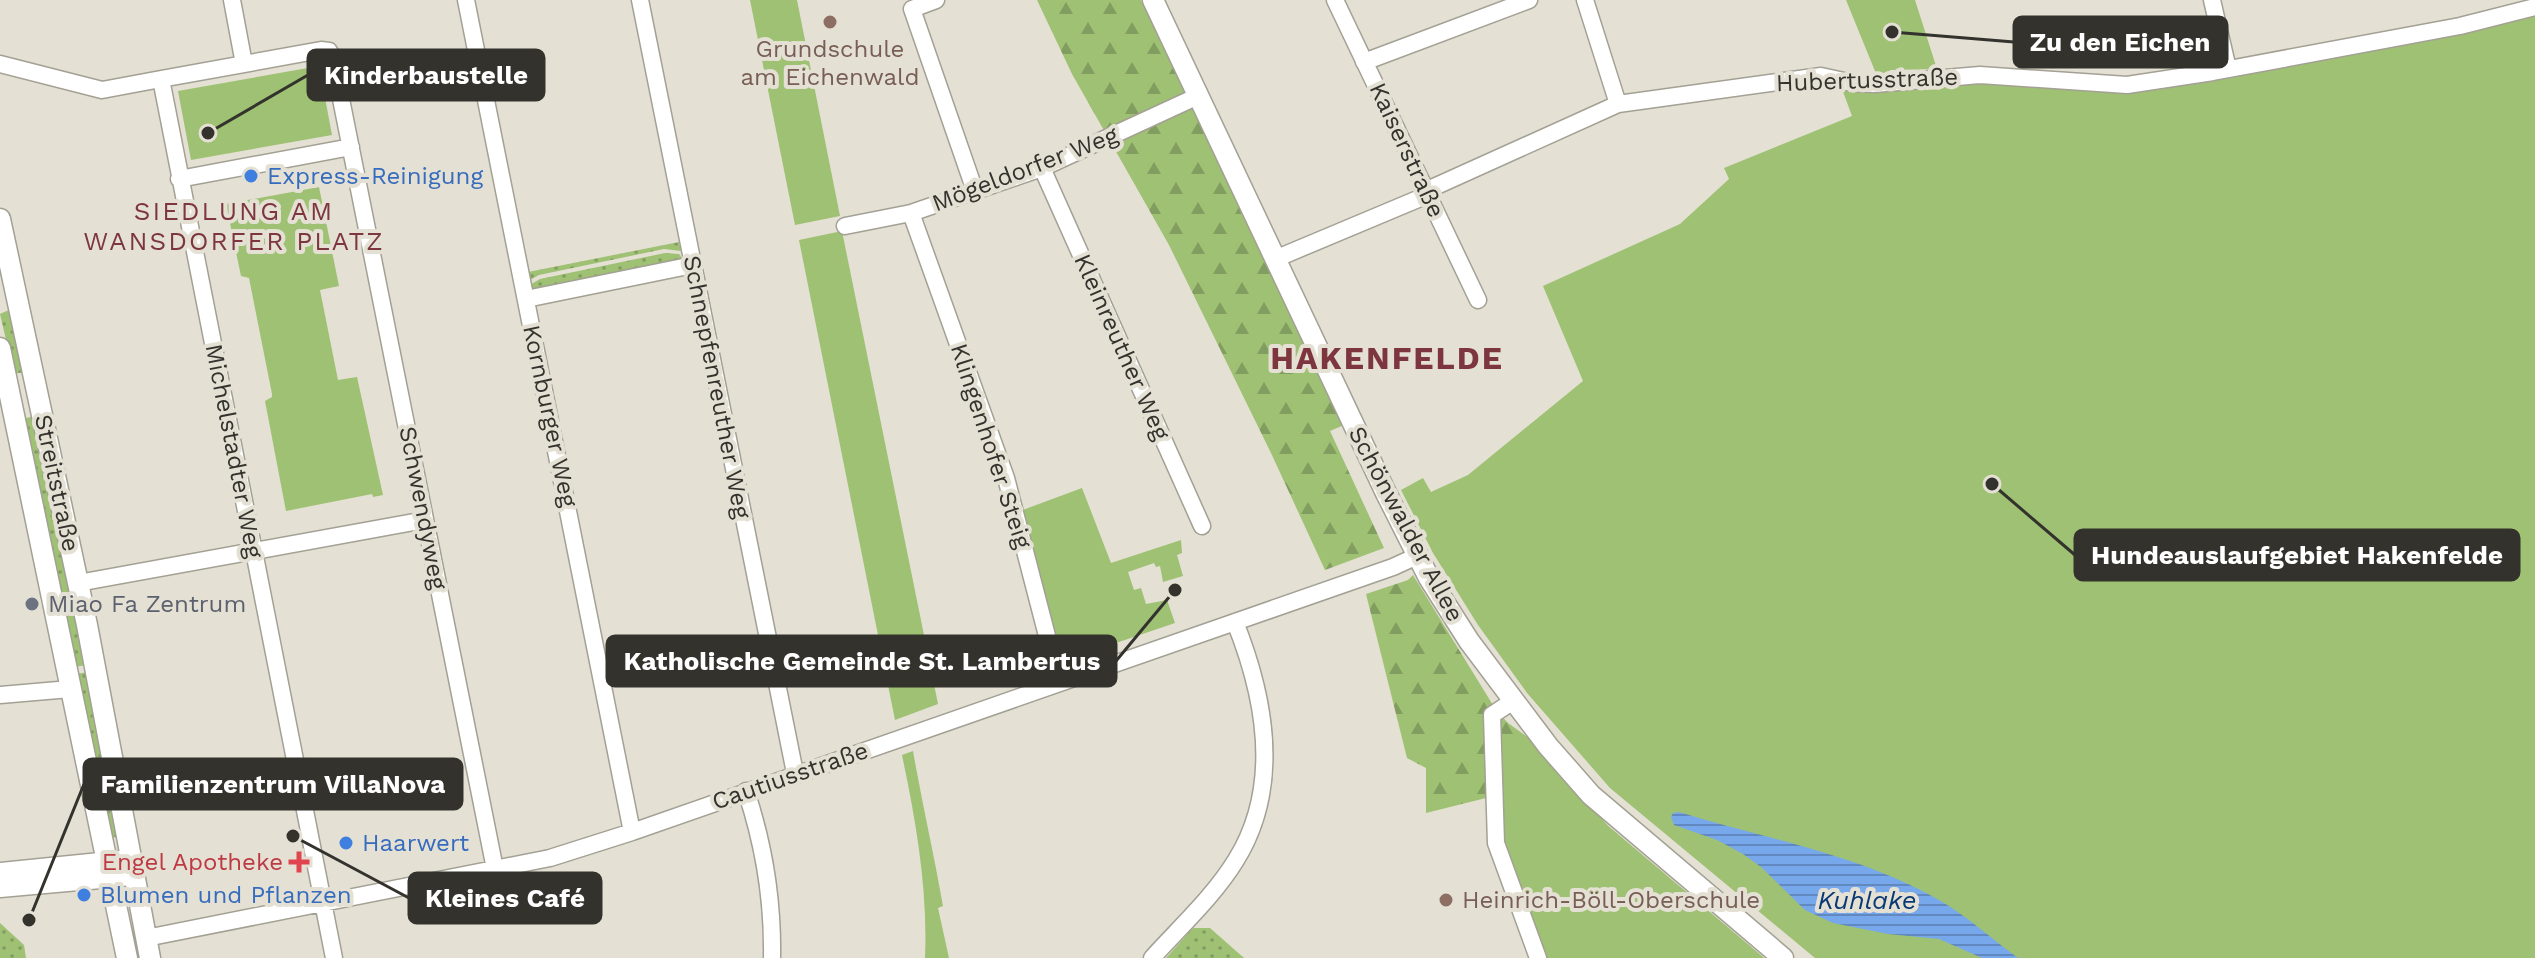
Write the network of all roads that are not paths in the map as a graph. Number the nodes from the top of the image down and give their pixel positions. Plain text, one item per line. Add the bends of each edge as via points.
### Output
1 (232, 0) edge
2 (466, 0) edge
3 (640, 0) edge
4 (936, 0) edge
5 (1153, 0) edge
6 (1335, 0) edge
7 (1529, 0) edge
8 (1585, 0) edge
9 (2212, 0) edge
10 (2535, 7) edge
11 (1364, 62) junction
12 (0, 64) edge
13 (244, 64) junction
14 (2228, 69) junction
15 (161, 79) junction
16 (1198, 96) junction
17 (1618, 104) junction
18 (351, 147) junction
19 (1042, 168) junction
20 (179, 179) junction
21 (975, 191) junction
22 (1426, 192) junction
23 (911, 213) junction
24 (0, 219) edge
25 (845, 226) dead end
26 (1275, 259) junction
27 (693, 265) junction
28 (526, 299) junction
29 (1478, 300) dead end
30 (0, 348) edge
31 (35, 385) junction
32 (4, 392) edge
33 (425, 520) junction
34 (1202, 526) dead end
35 (254, 550) junction
36 (1417, 556) junction
37 (78, 583) junction
38 (1235, 622) junction
39 (1059, 682) junction
40 (70, 689) junction
41 (0, 695) edge
42 (1513, 701) junction
43 (795, 773) junction
44 (746, 791) junction
45 (632, 832) junction
46 (133, 866) junction
47 (495, 869) junction
48 (109, 871) junction
49 (0, 873) edge
50 (0, 887) edge
51 (323, 904) junction
52 (148, 948) edge
53 (127, 958) edge
54 (334, 958) edge
55 (772, 958) edge
56 (1152, 958) edge
57 (1538, 958) edge
58 (1783, 958) edge

1 - 13 street
2 - 28 street, Kornburger Weg
3 - 27 street, Schnepfenreuther Weg
4 - 21 street via 912,9
5 - 16 main road, Schönwalder Allee
6 - 11 street, Kaiserstraße
7 - 11 street
8 - 17 street
9 - 14 street
10 - 14 street, Hubertusstraße
11 - 22 street, Kaiserstraße
12 - 15 street via 102,90
13 - 15 street
13 - 18 street, Schwendyweg via 329,51
14 - 17 street, Hubertusstraße via 2127,85 1980,75 1874,84 1821,76
15 - 20 street, Michelstadter Weg
16 - 19 street, Mögeldorfer Weg
16 - 26 main road, Schönwalder Allee
17 - 22 street, Hubertusstraße
18 - 20 street
18 - 33 street, Schwendyweg
19 - 21 street, Mögeldorfer Weg
19 - 34 street, Kleinreuther Weg
20 - 35 street, Michelstadter Weg
21 - 23 street, Mögeldorfer Weg
22 - 26 street, Hubertusstraße
22 - 29 street, Kaiserstraße
23 - 25 street, Mögeldorfer Weg
23 - 39 street, Klingenhofer Steig via 1006,478
24 - 31 main road, Streitstraße
26 - 36 main road, Schönwalder Allee
27 - 28 street
27 - 43 street, Schnepfenreuther Weg
28 - 45 street, Kornburger Weg
30 - 32 main road, Streitstraße
31 - 32 street, Streitstraße
31 - 37 main road, Streitstraße
32 - 40 main road, Streitstraße
33 - 35 street
33 - 47 street, Schwendyweg
35 - 37 street
35 - 51 street, Michelstadter Weg
36 - 38 street, Cautiusstraße
36 - 42 main road, Schönwalder Allee
37 - 46 main road, Streitstraße
38 - 39 street, Cautiusstraße
38 - 56 street via 1262,714 1261,795 1250,833 1234,862
39 - 43 street, Cautiusstraße
40 - 41 street
40 - 48 main road, Streitstraße
42 - 57 street via 1492,715 1495,829
42 - 58 main road, Schönwalder Allee via 1591,795
43 - 44 street, Cautiusstraße
44 - 45 street, Cautiusstraße
44 - 55 street via 771,900
45 - 47 street, Cautiusstraße
46 - 48 main road
46 - 52 main road, Streitstraße
47 - 51 street, Cautiusstraße
48 - 49 main road
48 - 50 main road
48 - 53 main road, Streitstraße
51 - 52 street, Cautiusstraße
51 - 54 street, Michelstadter Weg

